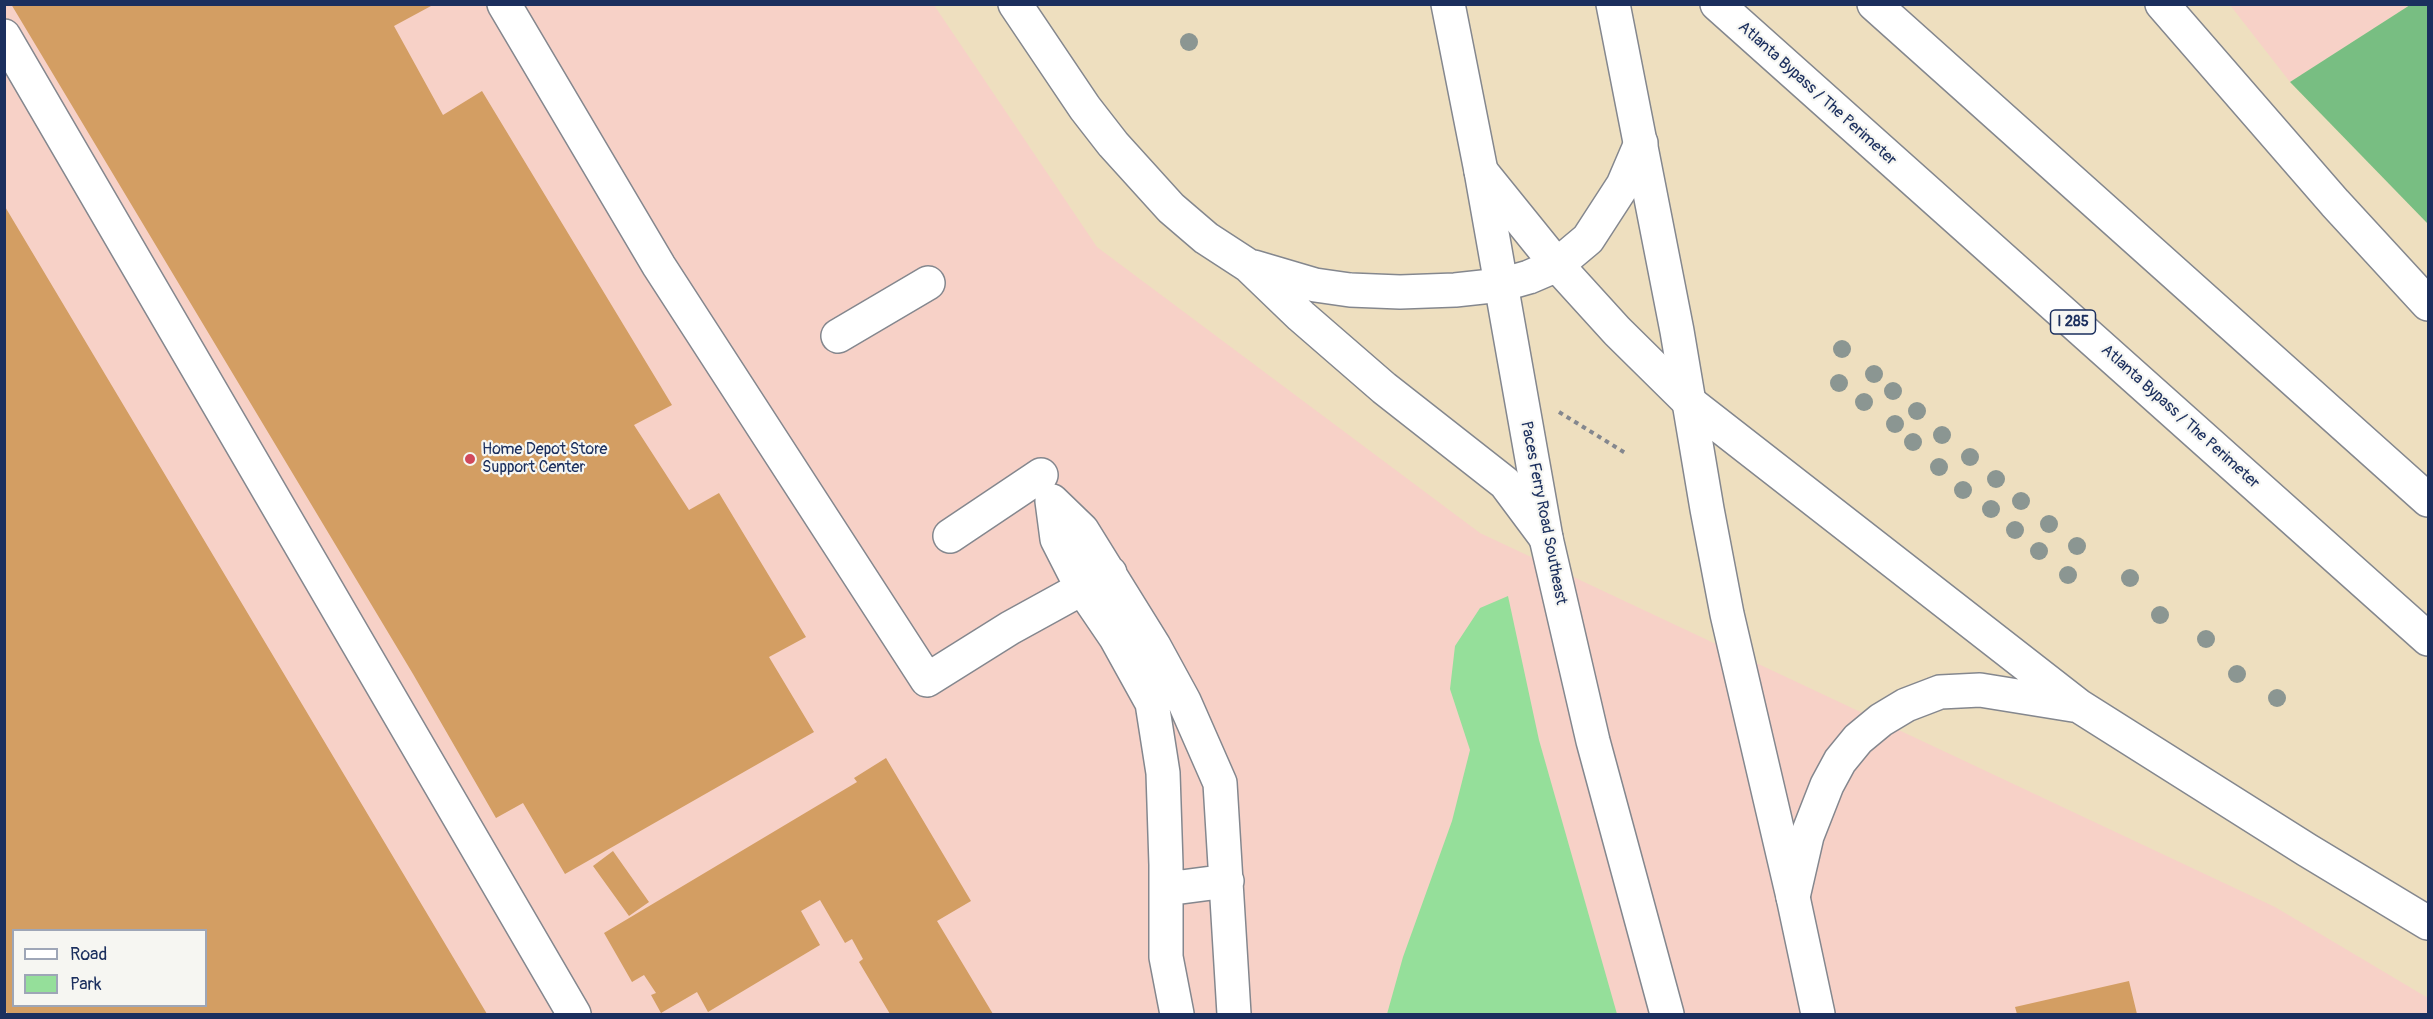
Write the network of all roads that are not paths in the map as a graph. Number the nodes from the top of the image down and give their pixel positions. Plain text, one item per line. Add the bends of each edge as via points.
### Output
1 (504, 4) edge
2 (1015, 4) edge
3 (1448, 4) edge
4 (1613, 4) edge
5 (1717, 4) edge
6 (1874, 4) edge
7 (2162, 4) edge
8 (4, 36) edge
9 (1641, 143) junction
10 (1481, 171) junction
11 (1557, 265) junction
12 (1250, 266) junction
13 (928, 283) dead end
14 (1501, 285) junction
15 (2428, 304) edge
16 (838, 336) dead end
17 (1689, 402) junction
18 (1041, 475) dead end
19 (2428, 500) edge
20 (950, 536) dead end
21 (1546, 538) junction
22 (1096, 580) junction
23 (2428, 639) edge
24 (2079, 706) junction
25 (1227, 881) junction
26 (1166, 889) junction
27 (1793, 897) junction
28 (2428, 923) edge
29 (574, 1014) edge
30 (1176, 1014) edge
31 (1234, 1014) edge
32 (1667, 1014) edge
33 (1818, 1014) edge

1 - 22 main road via 659,266 927,680
2 - 12 main road via 1085,108 1146,181 1206,238
3 - 10 main road, Paces Ferry Road Southeast
4 - 9 main road
5 - 23 main road, Atlanta Bypass / The Perimeter / I 285
6 - 19 main road
7 - 15 main road via 2319,186
8 - 29 main road
9 - 11 main road via 1607,213 1588,239
9 - 17 main road
10 - 11 main road
10 - 14 main road, Paces Ferry Road Southeast
11 - 14 main road
11 - 17 main road
12 - 14 main road via 1315,285 1350,290 1400,292
12 - 21 main road via 1384,388 1505,483
13 - 16 main road
14 - 21 main road, Paces Ferry Road Southeast
17 - 24 main road
17 - 27 main road via 1727,614
18 - 20 main road
21 - 32 main road, Paces Ferry Road Southeast via 1593,741
22 - 25 main road via 1155,646 1220,783
22 - 26 main road via 1116,638 1152,703 1163,773
24 - 27 main road via 1980,690 1940,692 1881,720 1858,739 1827,785 1807,836
24 - 28 main road
25 - 26 main road
25 - 31 main road
26 - 30 main road via 1166,957
27 - 33 main road

